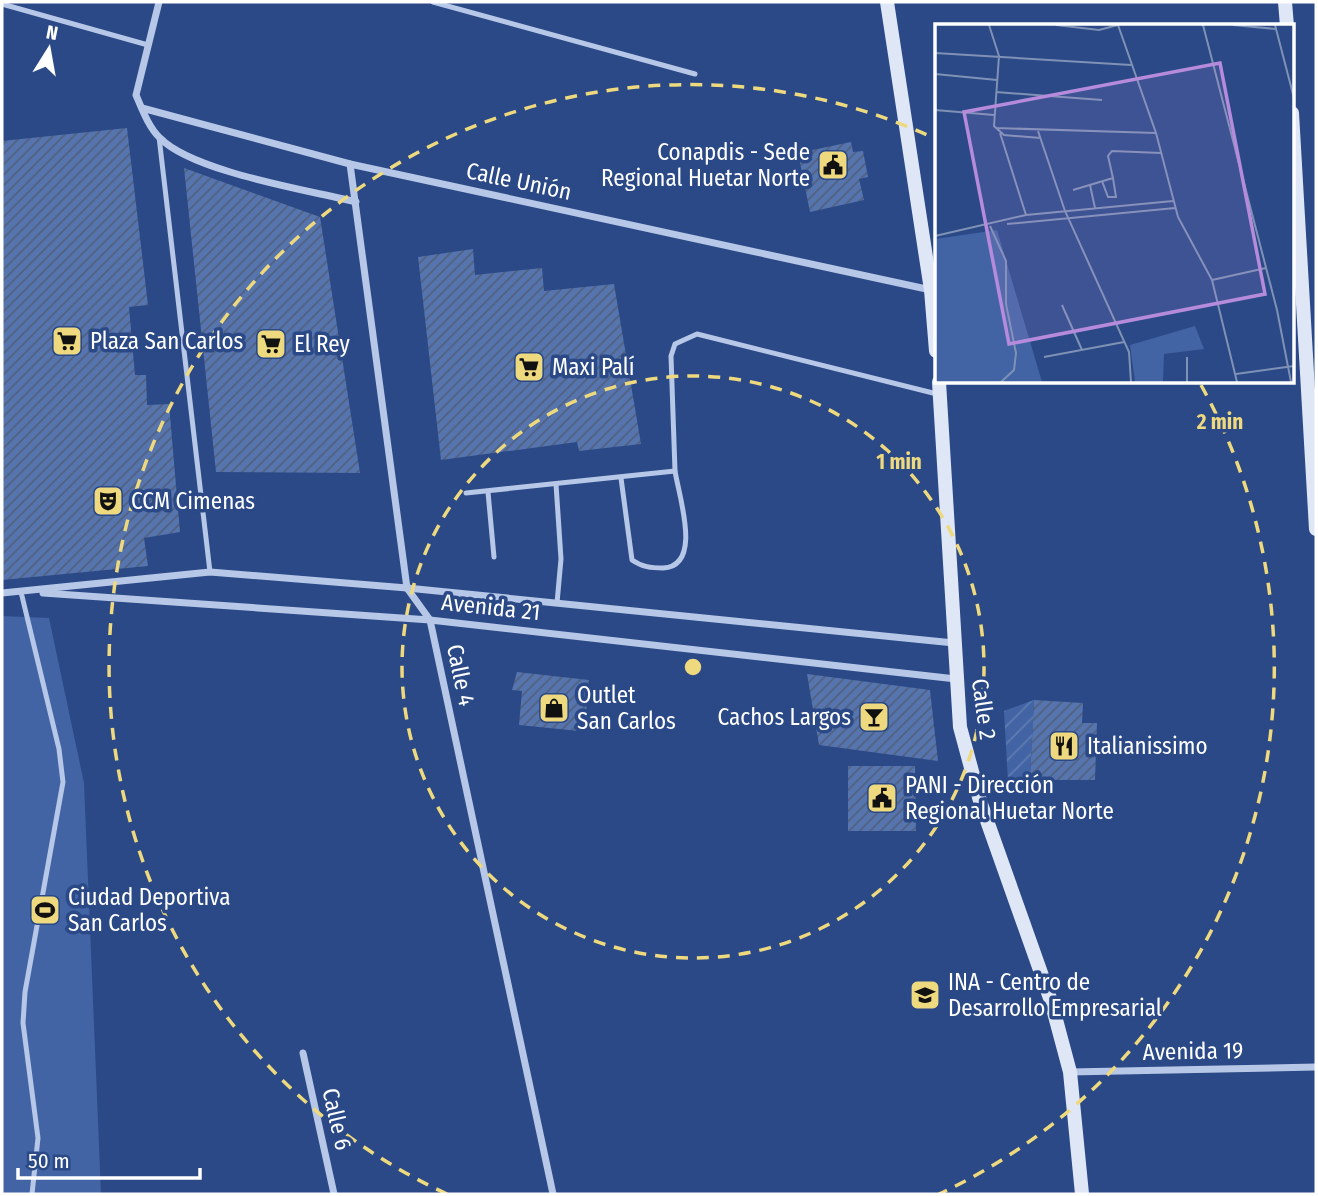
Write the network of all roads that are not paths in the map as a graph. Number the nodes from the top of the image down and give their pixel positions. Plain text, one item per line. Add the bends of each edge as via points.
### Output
1 (159, 2) edge
2 (433, 2) edge
3 (887, 2) edge
4 (1285, 2) edge
5 (2, 4) edge
6 (1287, 24) edge
7 (148, 45) junction
8 (695, 74) dead end
9 (142, 108) junction
10 (159, 137) junction
11 (1294, 148) edge
12 (350, 164) junction
13 (356, 202) junction
14 (931, 290) junction
15 (935, 339) edge
16 (940, 388) edge
17 (675, 471) junction
18 (621, 478) junction
19 (556, 484) junction
20 (488, 492) junction
21 (466, 493) dead end
22 (1316, 530) edge
23 (494, 557) dead end
24 (210, 572) junction
25 (407, 588) junction
26 (21, 592) junction
27 (2, 593) edge
28 (557, 603) junction
29 (430, 620) junction
30 (954, 643) junction
31 (956, 679) junction
32 (303, 1053) dead end
33 (1316, 1067) edge
34 (1070, 1072) junction
35 (32, 1194) edge
36 (334, 1194) edge
37 (553, 1194) edge
38 (1082, 1194) edge

1 - 7 street
2 - 8 lane
3 - 14 main road
4 - 6 main road
5 - 7 lane
7 - 9 street via 137,84
9 - 10 street
9 - 12 street, Calle Unión
10 - 13 street via 179,153 223,169
10 - 24 lane
11 - 22 main road
12 - 13 street, Calle 4
12 - 14 street, Calle Unión
13 - 25 street, Calle 4
14 - 15 main road
16 - 17 lane via 697,334 675,344 671,356
16 - 30 main road, Calle 2
17 - 18 lane
17 - 18 lane via 688,544 680,563 672,567 652,568 632,560
18 - 19 lane
19 - 20 lane
19 - 28 lane via 561,559
20 - 21 lane
20 - 23 lane
24 - 25 street, Avenida 21
24 - 26 street, Avenida 21
25 - 28 street, Avenida 21
25 - 29 street, Calle 4
26 - 27 street, Avenida 21
26 - 29 street, Avenida 21
26 - 35 lane via 63,782 25,992 23,1023 38,1138
28 - 30 street, Avenida 21
29 - 31 street, Avenida 21
29 - 37 street, Calle 4
30 - 31 main road, Calle 2
31 - 34 main road, Calle 2 via 960,727 980,801 1051,1001
32 - 36 street, Calle 6
33 - 34 street, Avenida 19
34 - 38 main road, Calle 2

